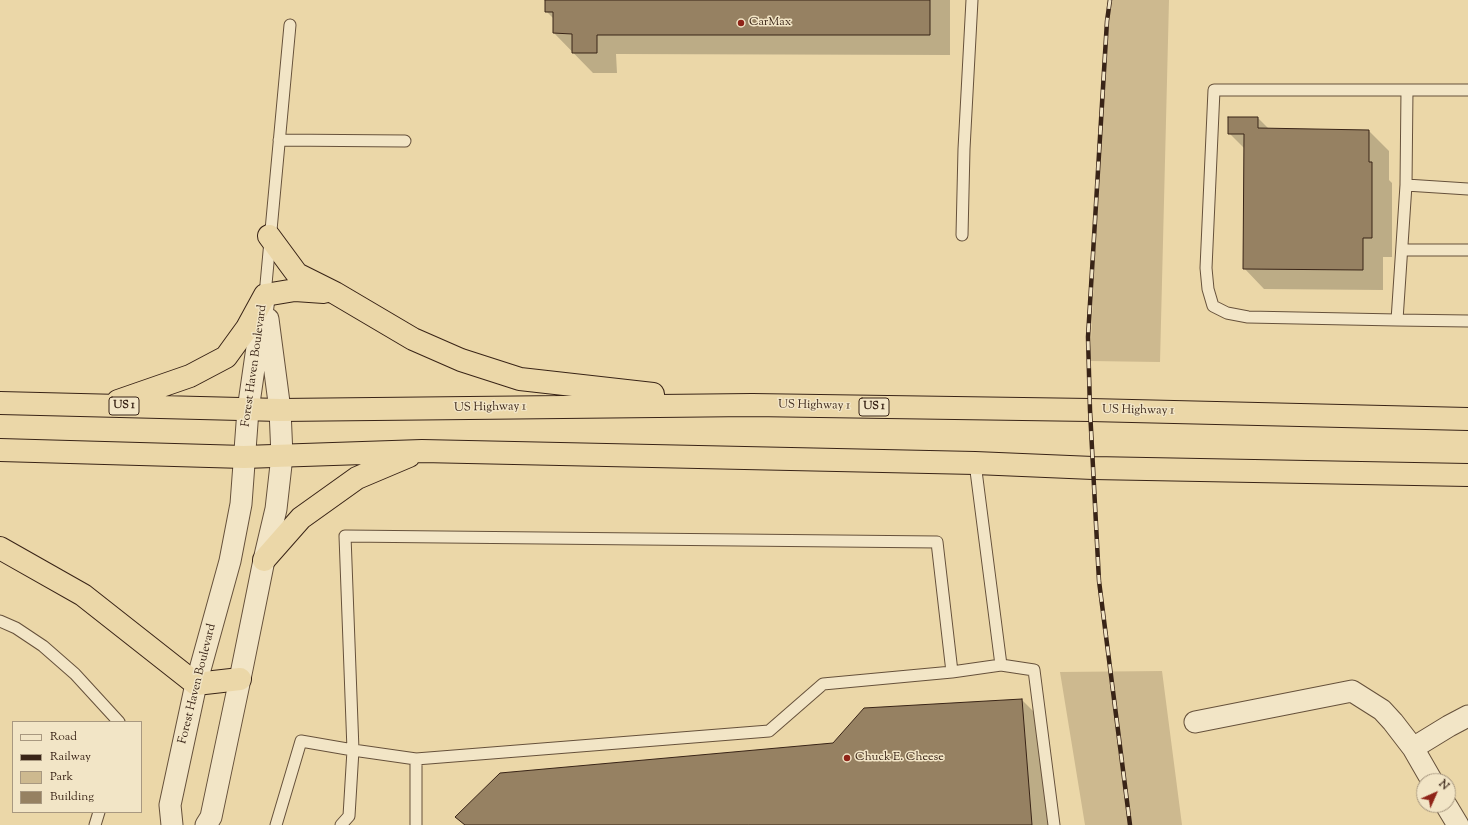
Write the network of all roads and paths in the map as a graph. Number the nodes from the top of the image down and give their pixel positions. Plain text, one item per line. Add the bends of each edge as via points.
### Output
1 (972, 0) edge
2 (290, 25) dead end
3 (1407, 90) junction
4 (1468, 90) edge
5 (279, 140) junction
6 (405, 141) dead end
7 (1406, 185) junction
8 (1468, 188) edge
9 (962, 235) dead end
10 (269, 236) junction
11 (1402, 250) junction
12 (1468, 250) edge
13 (335, 293) junction
14 (265, 295) junction
15 (1397, 320) junction
16 (1468, 321) edge
17 (0, 403) edge
18 (752, 405) junction
19 (106, 406) junction
20 (248, 410) junction
21 (280, 410) junction
22 (1468, 419) edge
23 (0, 450) edge
24 (422, 451) junction
25 (282, 456) junction
26 (244, 457) junction
27 (975, 463) junction
28 (1468, 475) edge
29 (0, 548) edge
30 (264, 560) junction
31 (0, 621) edge
32 (1001, 665) junction
33 (952, 672) junction
34 (240, 679) junction
35 (196, 684) junction
36 (1468, 716) edge
37 (118, 721) edge
38 (1195, 722) dead end
39 (1413, 748) junction
40 (353, 750) junction
41 (416, 759) junction
42 (1427, 773) edge
43 (98, 813) edge
44 (1451, 813) edge
45 (95, 825) edge
46 (172, 825) edge
47 (206, 825) edge
48 (276, 825) edge
49 (341, 825) edge
50 (416, 825) edge
51 (1054, 825) edge
52 (1458, 825) edge

1 - 9 lane
2 - 5 lane
3 - 4 lane
3 - 7 lane
3 - 15 lane via 1214,90 1206,268 1213,306 1227,313 1248,317
5 - 6 lane
5 - 10 lane
7 - 8 lane
7 - 11 lane
10 - 13 highway via 296,274
10 - 14 lane
11 - 12 lane
11 - 15 lane
13 - 14 highway via 295,290
13 - 18 highway via 413,339 461,360 520,379
14 - 19 highway via 247,328 226,357 190,376
14 - 20 street, Forest Haven Boulevard
14 - 21 street, Forest Haven Boulevard
15 - 16 lane
17 - 19 highway, US 1
18 - 21 highway, US Highway 1 / US 1
18 - 22 highway, US Highway 1 / US 1
19 - 20 highway, US 1
20 - 21 highway, US 1
20 - 26 street, Forest Haven Boulevard
21 - 25 street, Forest Haven Boulevard
23 - 26 highway
24 - 25 highway
24 - 27 highway
24 - 30 highway via 357,478 301,518
25 - 26 highway
25 - 30 street, Forest Haven Boulevard via 276,509
26 - 35 street, Forest Haven Boulevard via 241,504 230,561
27 - 28 highway
27 - 32 lane
29 - 35 highway via 83,595
30 - 34 street, Forest Haven Boulevard
31 - 37 lane via 43,646 76,674
32 - 33 lane
32 - 51 lane via 1034,670
33 - 40 lane via 937,542 345,536
33 - 41 lane via 824,684 769,731
34 - 35 highway
34 - 47 street, Forest Haven Boulevard via 210,817
35 - 46 street, Forest Haven Boulevard via 170,804
36 - 39 street
38 - 39 street via 1352,691 1382,710
39 - 42 street
40 - 41 lane
40 - 48 lane via 301,741
40 - 49 lane via 349,816
41 - 50 lane
43 - 45 lane
44 - 52 street

